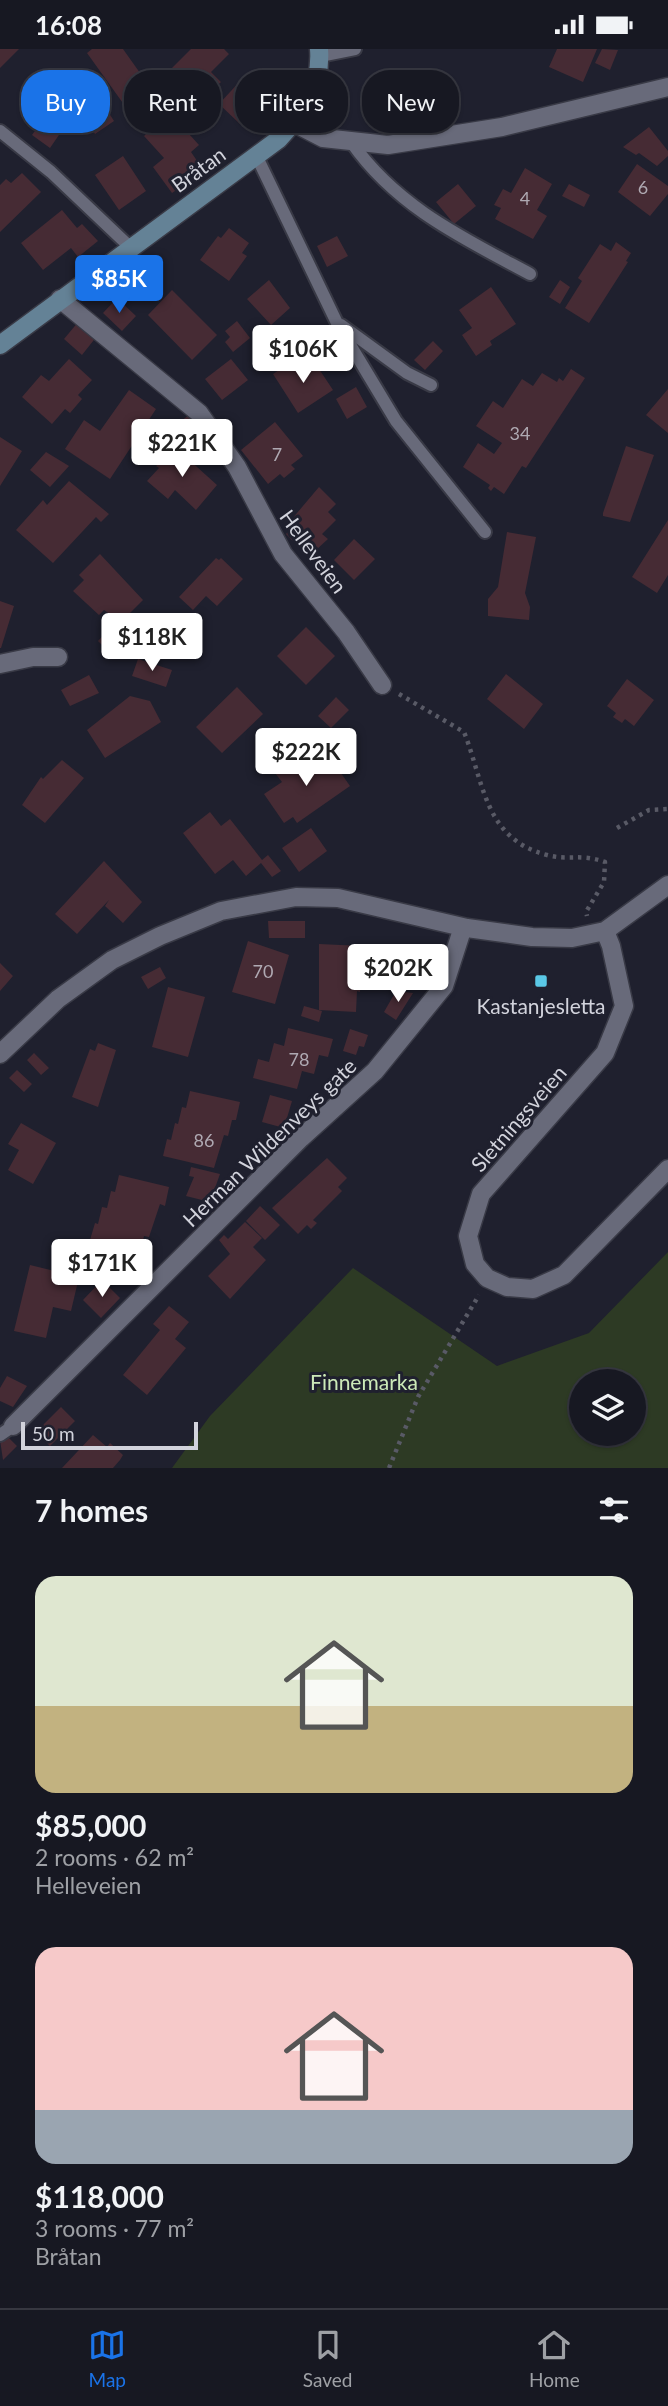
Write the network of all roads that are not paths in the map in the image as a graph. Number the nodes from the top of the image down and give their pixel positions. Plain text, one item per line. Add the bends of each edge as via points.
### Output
1 (355, 49) edge
2 (319, 53) edge
3 (668, 87) edge
4 (0, 131) edge
5 (282, 133) edge
6 (312, 133) edge
7 (352, 143) junction
8 (256, 155) junction
9 (130, 247) junction
10 (530, 274) dead end
11 (60, 299) junction
12 (337, 323) junction
13 (0, 345) edge
14 (430, 385) dead end
15 (485, 532) dead end
16 (58, 657) dead end
17 (0, 664) edge
18 (383, 685) road end
19 (668, 885) edge
20 (463, 927) junction
21 (597, 932) junction
22 (0, 1054) edge
23 (668, 1169) edge
24 (7, 1431) edge

1 - 2 lane
3 - 7 street via 490,129 388,145
4 - 9 lane
5 - 8 main road, Bråtan
6 - 7 street
7 - 10 lane via 375,173 420,212
8 - 9 main road, Bråtan
8 - 12 lane
9 - 11 main road, Bråtan
11 - 13 main road, Bråtan
11 - 18 street, Helleveien via 199,413 219,437 283,554
12 - 14 lane
12 - 15 lane via 396,421
16 - 17 street
19 - 21 street
20 - 21 street via 532,937 572,938
20 - 22 street via 338,898 296,897 221,911 112,960 58,999
20 - 24 street, Herman Wildenveys gate via 444,986 376,1072 301,1138
21 - 23 street, Sletningsveien via 611,946 624,1006 605,1053 481,1194 468,1236 475,1263 487,1278 507,1287 533,1289 564,1275

